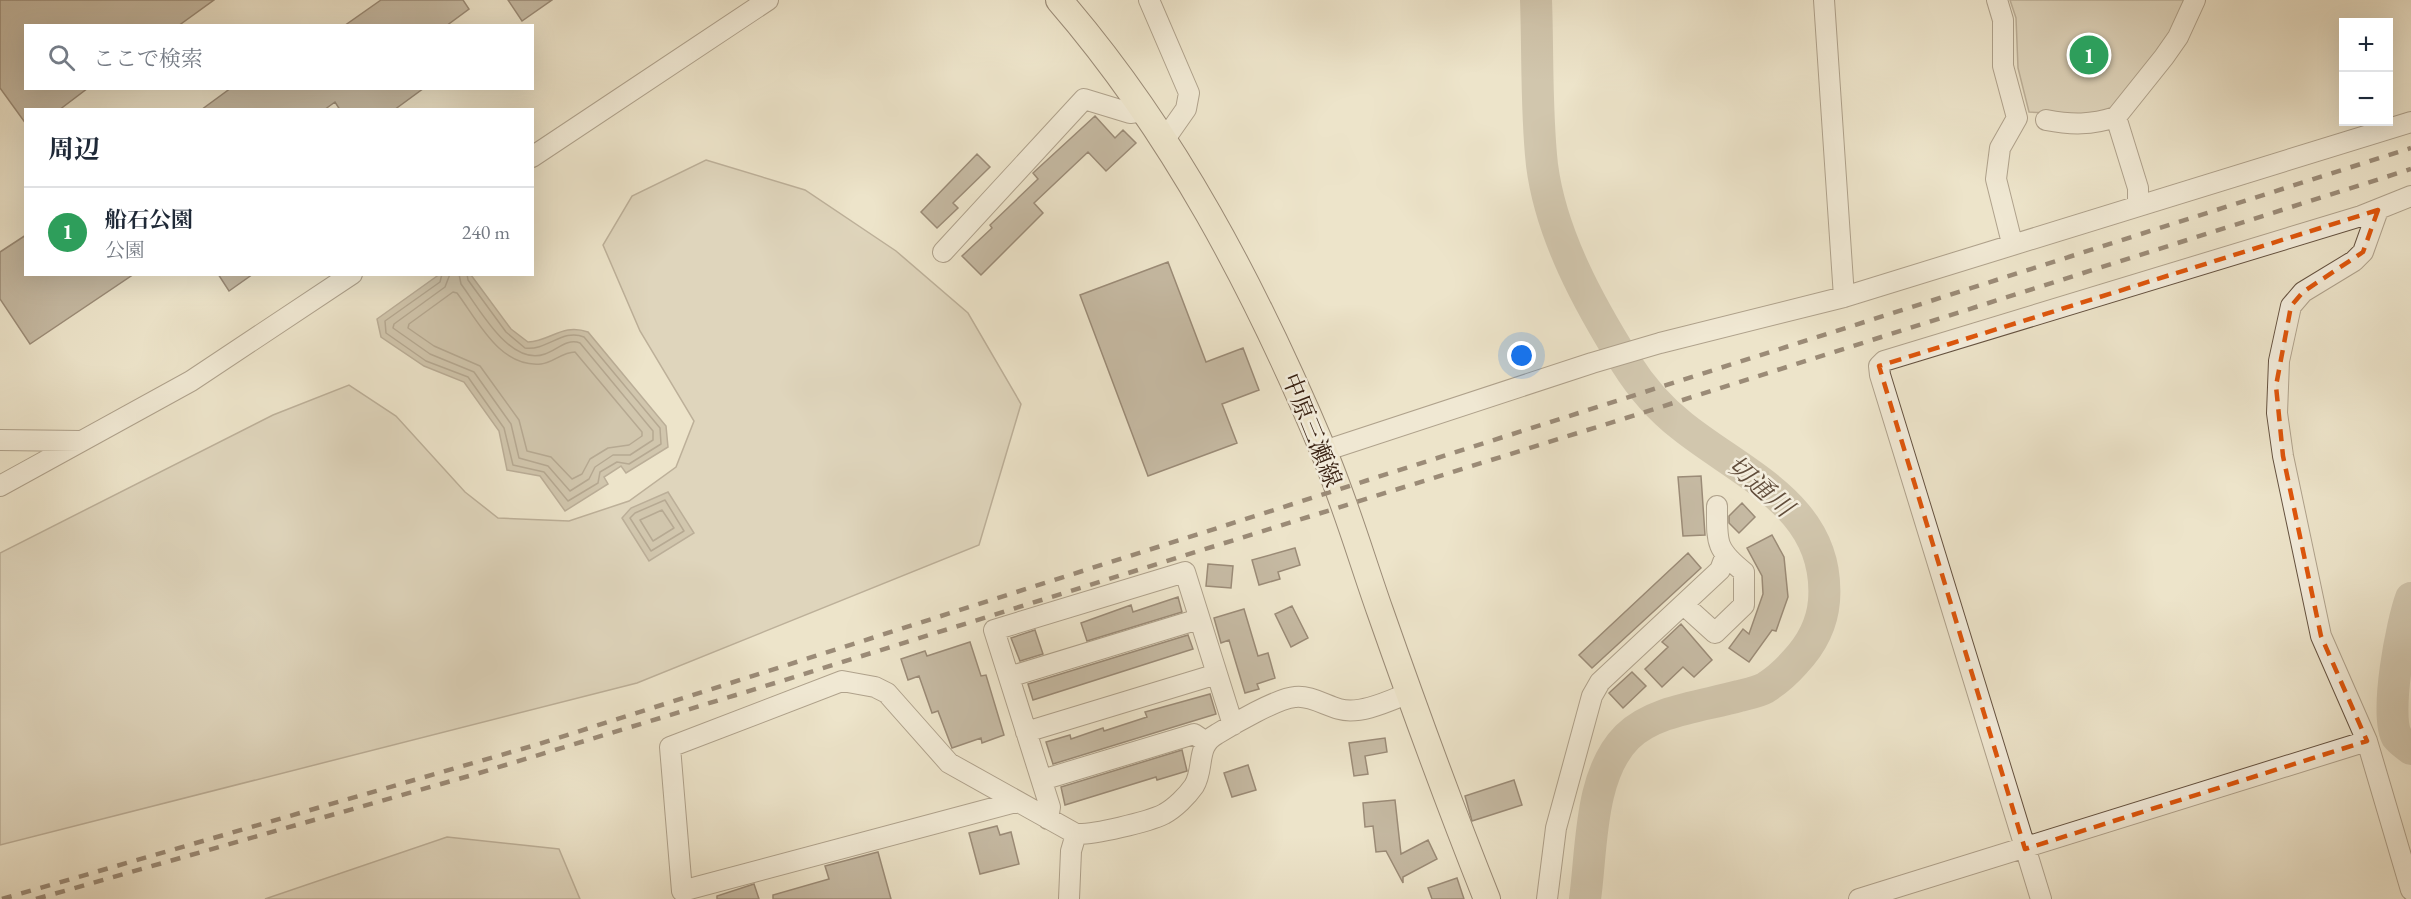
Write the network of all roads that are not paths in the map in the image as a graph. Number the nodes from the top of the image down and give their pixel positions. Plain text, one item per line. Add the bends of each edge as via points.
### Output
1 (768, 0) edge
2 (1059, 0) edge
3 (1149, 0) edge
4 (1824, 0) edge
5 (1997, 0) edge
6 (2195, 0) edge
7 (1145, 111) junction
8 (2116, 117) junction
9 (2046, 120) dead end
10 (2411, 122) edge
11 (1165, 139) junction
12 (534, 155) edge
13 (2411, 196) edge
14 (2138, 205) junction
15 (2378, 210) junction
16 (2012, 243) junction
17 (943, 252) dead end
18 (349, 276) edge
19 (1844, 297) junction
20 (0, 440) edge
21 (84, 441) junction
22 (1324, 451) junction
23 (0, 486) edge
24 (1717, 506) dead end
25 (1725, 557) junction
26 (1684, 605) junction
27 (1200, 619) junction
28 (1217, 674) junction
29 (1009, 677) junction
30 (1408, 693) junction
31 (1233, 725) junction
32 (1026, 732) junction
33 (2367, 741) junction
34 (1206, 742) junction
35 (1042, 780) junction
36 (1016, 802) junction
37 (1048, 819) junction
38 (1076, 834) junction
39 (2025, 849) junction
40 (2411, 890) edge
41 (1070, 899) edge
42 (1487, 899) edge
43 (1547, 899) edge
44 (1859, 899) edge
45 (2041, 899) edge

1 - 12 street
2 - 7 main road, 中原三瀬線 via 1101,49
3 - 11 street via 1189,93 1186,109
4 - 19 street
5 - 16 street via 2003,20 2003,66 2017,118 2000,148 1996,179
6 - 8 street via 2169,51
7 - 11 main road, 中原三瀬線
7 - 17 street via 1130,113 1084,99
8 - 9 street via 2074,125
8 - 14 street via 2138,188
10 - 14 street
11 - 22 main road, 中原三瀬線 via 1206,205
13 - 15 street
14 - 16 street
15 - 33 street via 2363,252 2303,292 2291,306 2276,386 2283,456 2321,636
15 - 39 street via 1884,361 1879,366
16 - 19 street
18 - 21 street via 191,381
19 - 22 street via 1592,363
20 - 21 street
21 - 23 street
22 - 30 main road, 中原三瀬線
24 - 25 street via 1717,538
25 - 26 street via 1720,570
25 - 26 street via 1744,572 1744,605 1716,633
26 - 43 street via 1600,682 1592,696 1556,828
27 - 28 street
27 - 29 street
27 - 29 street via 1185,572 994,630
28 - 31 street
28 - 32 street
29 - 32 street
30 - 31 street via 1352,711 1296,696
30 - 42 main road, 中原三瀬線
31 - 34 street
32 - 35 street
33 - 39 street
33 - 40 street
34 - 35 street via 1194,734
34 - 38 street via 1194,787 1177,805 1163,814 1088,835
35 - 37 street via 1050,807
36 - 36 street via 682,891 670,747 842,681 887,693 949,763
36 - 37 street
37 - 38 street
38 - 41 street via 1071,851
39 - 44 street
39 - 45 street

